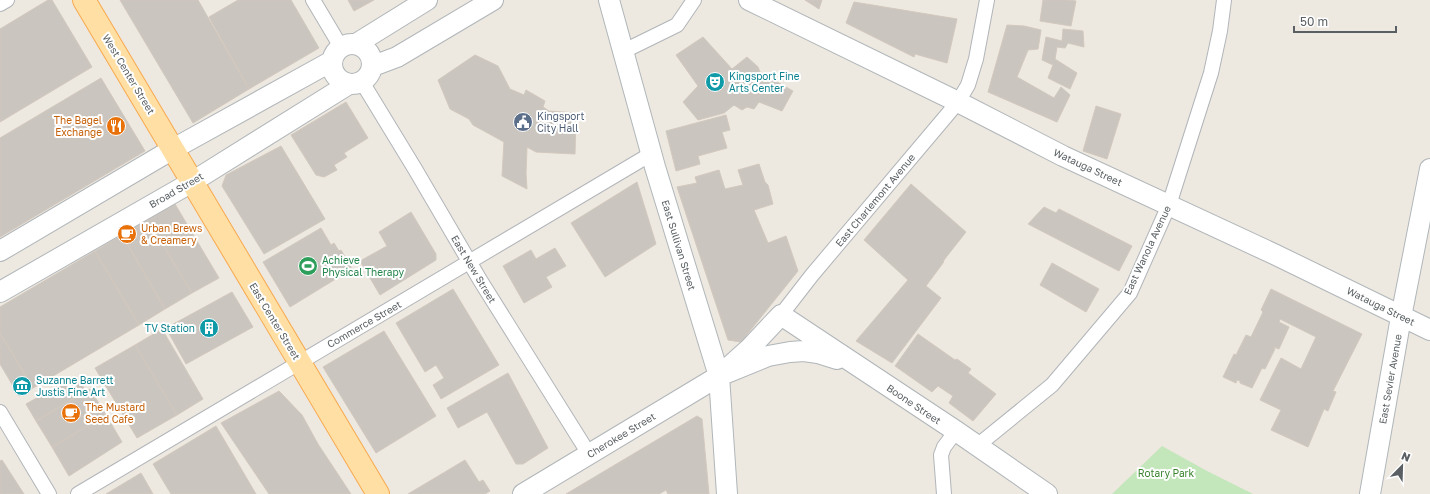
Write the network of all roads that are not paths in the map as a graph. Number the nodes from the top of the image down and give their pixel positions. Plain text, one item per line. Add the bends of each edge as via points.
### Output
1 (7, 0) edge
2 (84, 0) edge
3 (313, 0) edge
4 (427, 0) edge
5 (493, 0) edge
6 (609, 0) edge
7 (694, 0) edge
8 (749, 0) edge
9 (988, 0) edge
10 (1224, 0) edge
11 (0, 4) edge
12 (343, 51) junction
13 (624, 51) junction
14 (361, 78) junction
15 (958, 102) junction
16 (173, 149) junction
17 (651, 154) junction
18 (1430, 169) edge
19 (192, 182) junction
20 (1169, 205) junction
21 (0, 251) edge
22 (470, 262) junction
23 (0, 292) edge
24 (781, 315) junction
25 (1401, 316) junction
26 (1430, 330) edge
27 (300, 362) junction
28 (868, 373) junction
29 (719, 376) junction
30 (0, 412) edge
31 (956, 431) junction
32 (977, 446) junction
33 (589, 454) junction
34 (50, 494) edge
35 (78, 494) edge
36 (378, 494) edge
37 (523, 494) edge
38 (727, 494) edge
39 (944, 494) edge
40 (1047, 494) edge
41 (1370, 494) edge

1 - 11 street
2 - 16 main road, West Center Street
3 - 12 street
4 - 12 street
5 - 14 street, Broad Street
6 - 13 street, East Sullivan Street
7 - 13 street via 676,25
8 - 15 street, Watauga Street
9 - 15 street, East Charlemont Avenue via 976,60 968,85
10 - 20 street, East Wanola Avenue via 1212,70
12 - 14 street via 334,73 343,82
12 - 14 street via 366,48 370,53 372,59
12 - 16 street
13 - 17 street, East Sullivan Street
14 - 19 street, Broad Street
14 - 22 street, East New Street
15 - 20 street, Watauga Street via 1063,156
15 - 24 street, East Charlemont Avenue
16 - 19 main road, East Center Street
16 - 21 street
17 - 22 street, Commerce Street
17 - 29 street, East Sullivan Street
18 - 25 street, East Sevier Avenue
19 - 23 street, Broad Street
19 - 27 main road, East Center Street
20 - 25 street, Watauga Street
20 - 32 street, East Wanola Avenue via 1130,293 1052,385
22 - 27 street, Commerce Street
22 - 33 street, East New Street
24 - 28 street, Boone Street
24 - 29 street, East Charlemont Avenue
25 - 26 street, Watauga Street
25 - 41 street, East Sevier Avenue
27 - 35 street, Commerce Street
27 - 36 main road, East Center Street
28 - 29 street via 834,358 804,351 768,356
28 - 31 street, Boone Street
29 - 33 street, Cherokee Street
29 - 38 street, East Sullivan Street
30 - 34 street
31 - 32 street, Boone Street
31 - 39 street via 941,455
32 - 40 street, Boone Street
33 - 37 street, Cherokee Street

